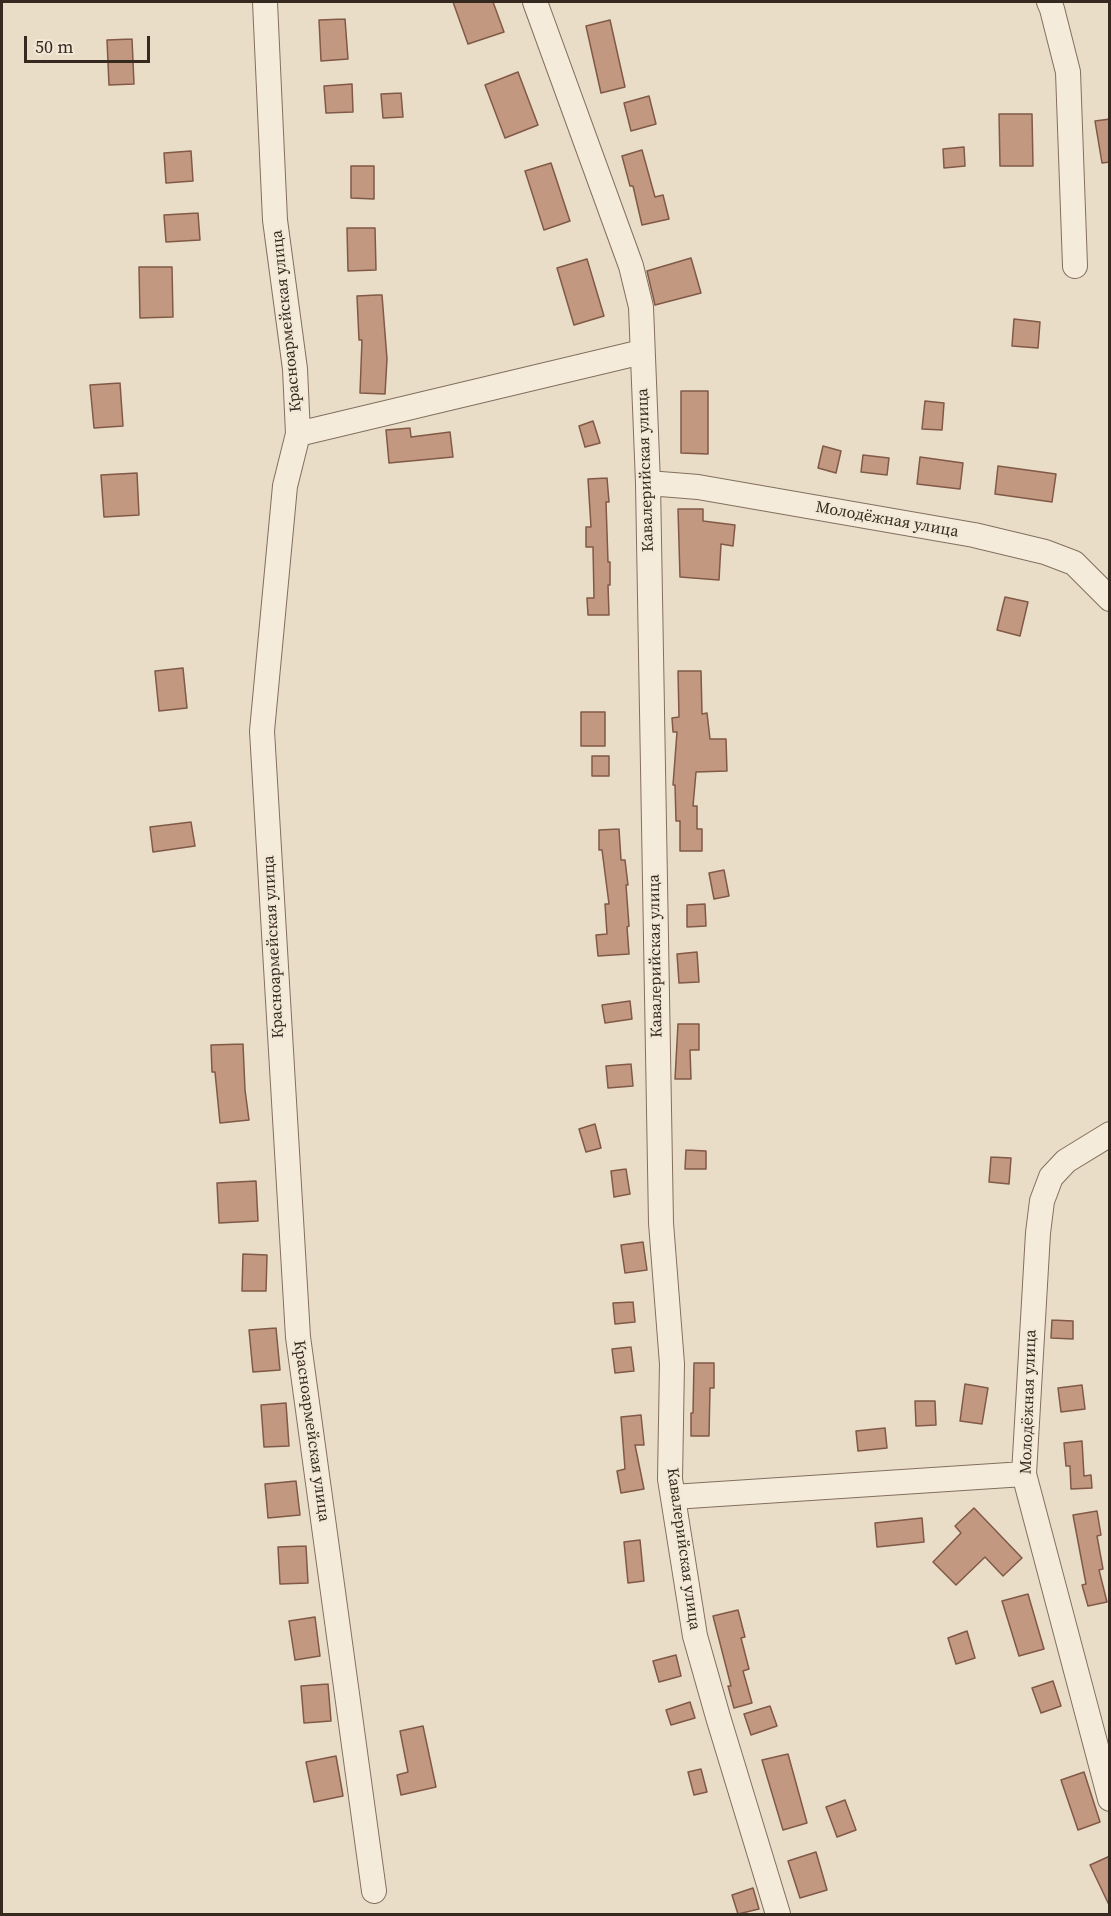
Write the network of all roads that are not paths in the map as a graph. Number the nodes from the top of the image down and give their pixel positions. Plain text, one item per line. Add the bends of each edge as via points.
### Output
1 (265, 2) edge
2 (535, 2) edge
3 (1048, 2) edge
4 (1075, 266) dead end
5 (642, 352) junction
6 (298, 434) junction
7 (648, 483) junction
8 (1110, 599) edge
9 (1110, 1134) edge
10 (1024, 1474) junction
11 (673, 1497) junction
12 (1110, 1799) edge
13 (374, 1891) dead end
14 (778, 1914) edge

1 - 6 street, Красноармейская улица via 275,220 295,369
2 - 5 street, Кавалерийская улица via 631,266 640,307
3 - 4 street via 1068,72
5 - 6 street
5 - 7 street, Кавалерийская улица
6 - 13 street, Красноармейская улица via 285,486 261,731 297,1337
7 - 8 street, Молодёжная улица via 710,489 1045,552 1074,563
7 - 11 street, Кавалерийская улица via 661,1223 672,1364
9 - 10 street, Молодёжная улица via 1066,1161 1051,1177 1042,1201
10 - 11 street
10 - 12 street, Молодёжная улица
11 - 14 street, Кавалерийская улица via 695,1636

